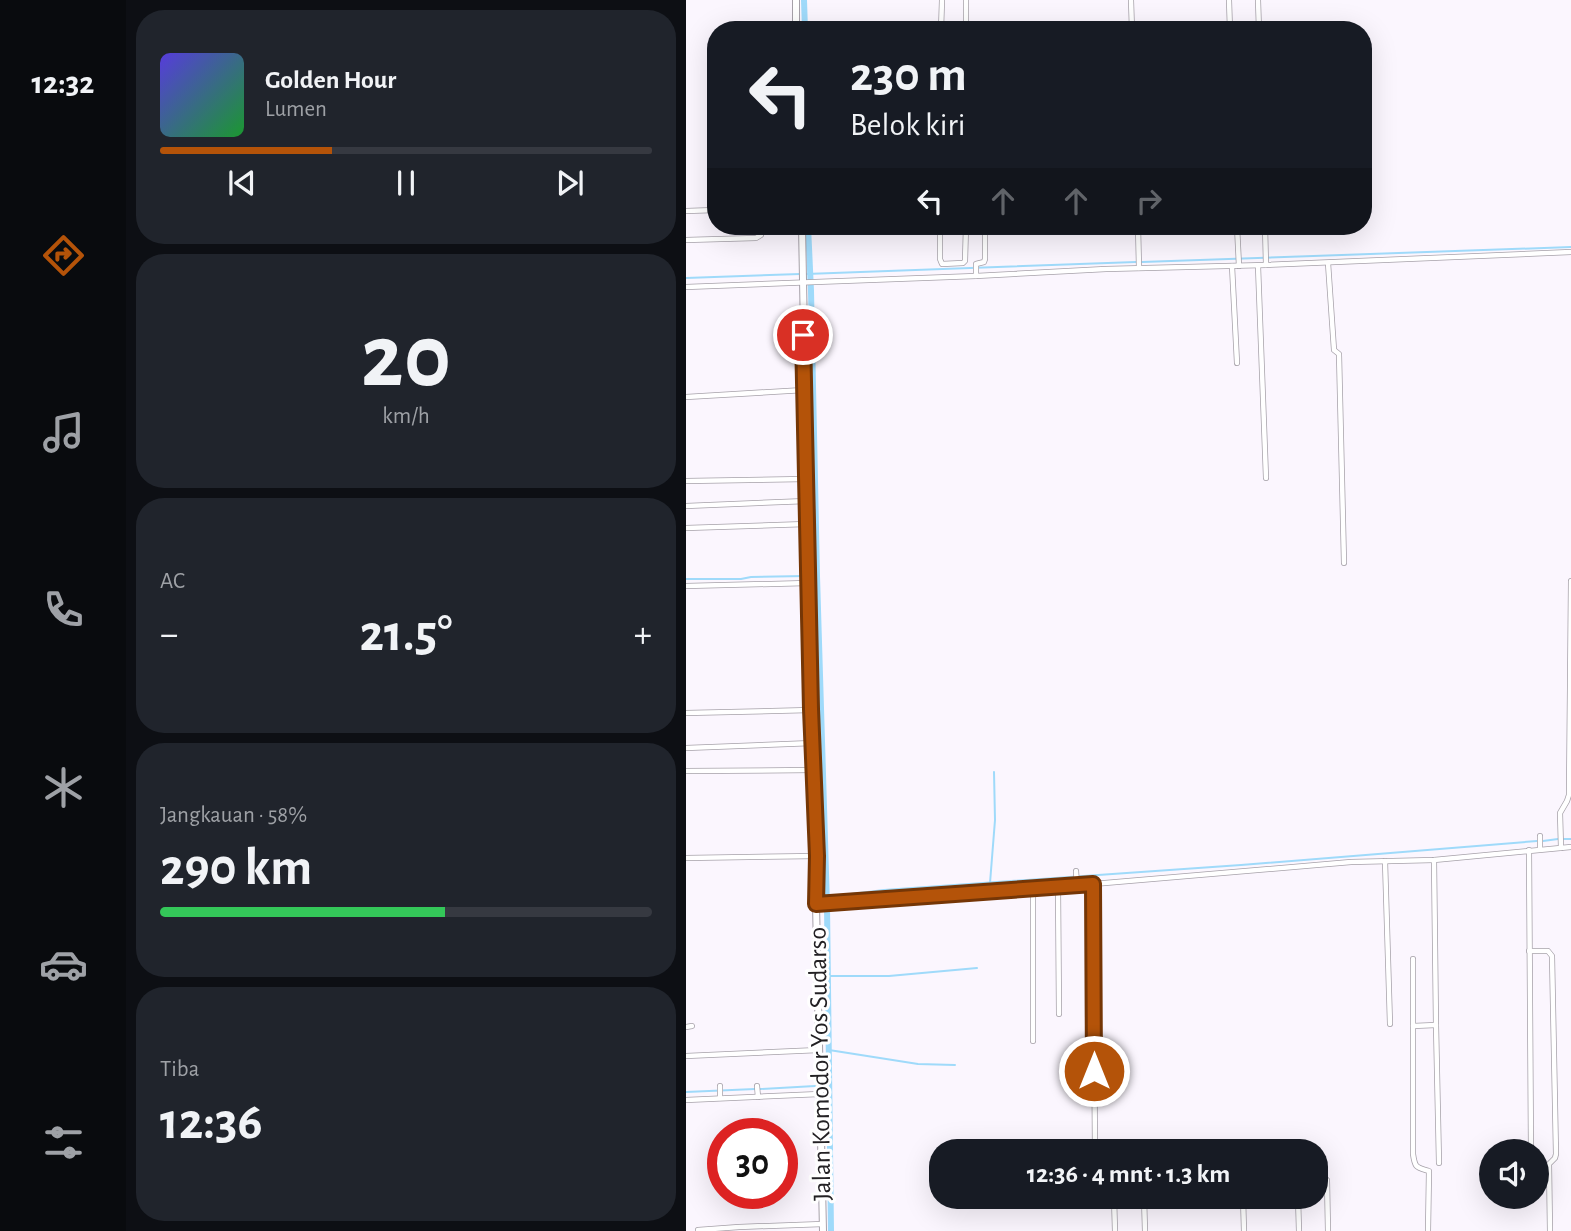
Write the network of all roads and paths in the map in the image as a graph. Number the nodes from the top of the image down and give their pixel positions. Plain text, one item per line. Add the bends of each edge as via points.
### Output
1 (796, 0) edge
2 (942, 0) edge
3 (966, 0) edge
4 (1131, 0) edge
5 (1229, 0) edge
6 (1258, 0) edge
7 (796, 21) edge
8 (941, 21) edge
9 (966, 21) edge
10 (1132, 21) edge
11 (1230, 21) edge
12 (1259, 21) edge
13 (707, 210) edge
14 (686, 211) edge
15 (761, 235) edge
16 (802, 235) edge
17 (940, 235) edge
18 (965, 235) edge
19 (985, 235) edge
20 (1138, 235) edge
21 (1237, 235) edge
22 (1265, 235) edge
23 (686, 240) edge
24 (1571, 252) edge
25 (1328, 263) junction
26 (1266, 264) junction
27 (947, 265) junction
28 (1236, 265) junction
29 (1258, 266) junction
30 (1139, 267) junction
31 (947, 275) junction
32 (976, 275) junction
33 (804, 281) junction
34 (686, 286) edge
35 (1237, 363) dead end
36 (804, 390) junction
37 (686, 397) edge
38 (1266, 478) dead end
39 (806, 479) junction
40 (686, 481) edge
41 (808, 501) junction
42 (686, 506) edge
43 (808, 524) junction
44 (686, 528) edge
45 (1344, 563) dead end
46 (808, 578) junction
47 (1571, 581) edge
48 (686, 586) edge
49 (811, 709) junction
50 (686, 713) edge
51 (813, 743) junction
52 (686, 748) edge
53 (814, 770) junction
54 (686, 771) edge
55 (1540, 837) dead end
56 (1561, 845) junction
57 (1540, 847) junction
58 (1571, 847) edge
59 (1529, 850) junction
60 (817, 856) junction
61 (686, 858) edge
62 (1434, 860) junction
63 (1385, 861) junction
64 (1076, 872) dead end
65 (1077, 883) junction
66 (1093, 884) junction
67 (1058, 887) junction
68 (1033, 888) junction
69 (818, 903) junction
70 (1529, 951) junction
71 (1413, 959) dead end
72 (1059, 1014) dead end
73 (1390, 1024) dead end
74 (1436, 1025) junction
75 (1413, 1026) junction
76 (1033, 1041) dead end
77 (819, 1050) junction
78 (686, 1056) edge
79 (720, 1086) dead end
80 (820, 1094) junction
81 (720, 1096) junction
82 (686, 1100) edge
83 (1095, 1139) edge
84 (1531, 1139) edge
85 (1439, 1163) dead end
86 (1114, 1209) edge
87 (1144, 1209) edge
88 (1243, 1209) edge
89 (1298, 1209) edge
90 (1328, 1209) edge
91 (823, 1228) edge
92 (698, 1230) edge
93 (1115, 1231) edge
94 (1145, 1231) edge
95 (1244, 1231) edge
96 (1299, 1231) edge
97 (1328, 1231) edge
98 (1428, 1231) edge
99 (1550, 1231) edge

1 - 7 street
2 - 8 street
3 - 9 street
4 - 10 street
5 - 11 street
6 - 12 street
13 - 14 street
15 - 23 street
16 - 33 street, Jalan Komodor Yos Sudarso
17 - 27 street via 940,262
18 - 27 street via 965,261
19 - 32 street via 985,259 976,264
20 - 30 street
21 - 28 street
22 - 26 street
24 - 25 street
25 - 26 street
25 - 45 street via 1334,350 1339,354
26 - 29 street
27 - 31 street
28 - 29 street
28 - 30 street
28 - 35 street
29 - 38 street
30 - 32 street
31 - 32 street
31 - 33 street
33 - 34 street
33 - 36 street, Jalan Komodor Yos Sudarso
36 - 37 street
36 - 39 street, Jalan Komodor Yos Sudarso
39 - 40 street
39 - 41 street, Jalan Komodor Yos Sudarso
41 - 42 street
41 - 43 street, Jalan Komodor Yos Sudarso
43 - 44 street
43 - 46 street, Jalan Komodor Yos Sudarso
46 - 48 street
46 - 49 street, Jalan Komodor Yos Sudarso
47 - 56 street via 1569,795 1560,813
49 - 50 street
49 - 51 street, Jalan Komodor Yos Sudarso
51 - 52 street
51 - 53 street, Jalan Komodor Yos Sudarso
53 - 54 street
53 - 60 street, Jalan Komodor Yos Sudarso
55 - 57 street
56 - 57 street
56 - 58 street
57 - 59 street
59 - 62 street
59 - 70 street
60 - 61 street
60 - 69 street, Jalan Komodor Yos Sudarso
62 - 63 street
62 - 74 street
63 - 66 street
63 - 73 street
64 - 65 street
65 - 66 street
65 - 67 street
66 - 83 street
67 - 68 street
67 - 72 street
68 - 69 street
68 - 76 street
69 - 77 street, Jalan Komodor Yos Sudarso
70 - 84 street
70 - 99 street via 1548,951 1552,956 1556,1154 1549,1164
71 - 75 street
74 - 75 street
74 - 85 street
75 - 98 street via 1413,1154 1415,1165 1429,1171
77 - 78 street
77 - 80 street, Jalan Komodor Yos Sudarso
79 - 81 street
80 - 81 street
80 - 91 street, Jalan Komodor Yos Sudarso
81 - 82 street
86 - 93 street
87 - 94 street
88 - 95 street
89 - 96 street
90 - 97 street
91 - 92 street

